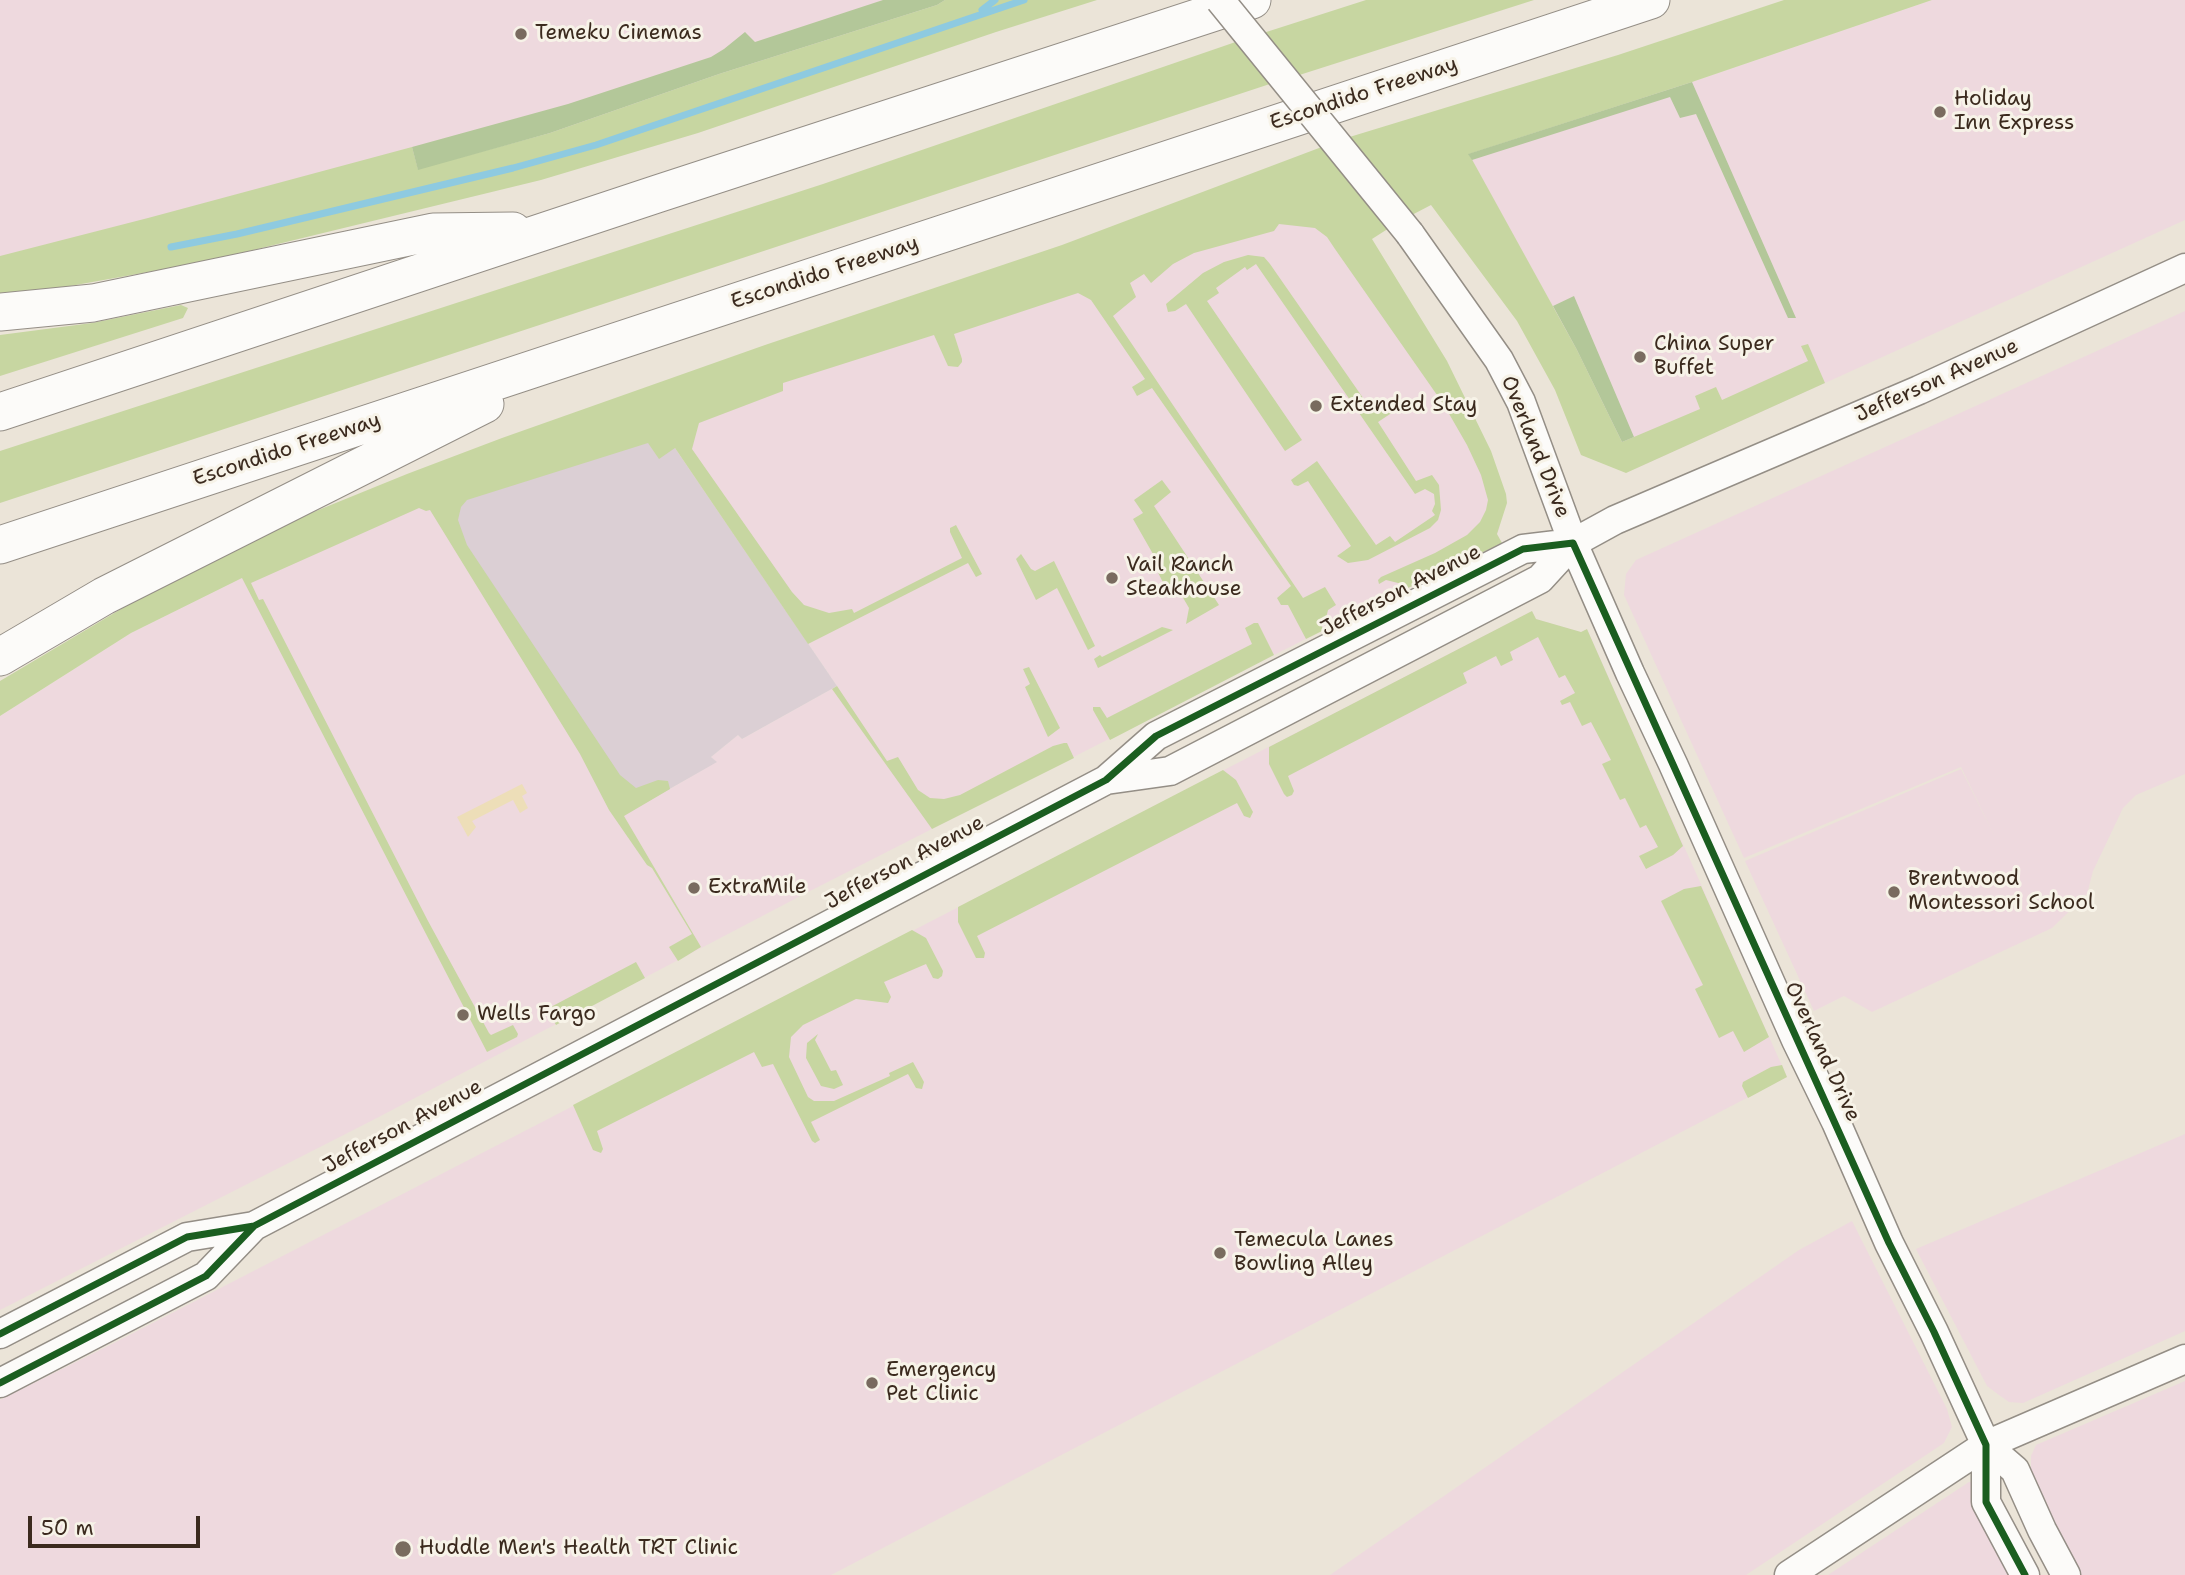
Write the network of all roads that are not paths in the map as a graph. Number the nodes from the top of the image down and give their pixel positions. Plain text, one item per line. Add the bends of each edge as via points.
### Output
1 (1220, 0) edge
2 (1252, 0) edge
3 (1651, 0) edge
4 (549, 230) junction
5 (2185, 268) edge
6 (0, 312) edge
7 (596, 349) junction
8 (0, 412) edge
9 (1573, 543) junction
10 (0, 545) edge
11 (0, 657) edge
12 (1106, 780) junction
13 (254, 1226) junction
14 (135, 1263) junction
15 (0, 1334) edge
16 (2185, 1359) edge
17 (41, 1362) junction
18 (0, 1383) edge
19 (1986, 1446) junction
20 (1789, 1575) edge
21 (2025, 1575) edge
22 (2066, 1575) edge

1 - 9 main road, Overland Drive, bridge via 1410,234 1499,360 1521,402
2 - 4 highway
3 - 7 highway, Escondido Freeway
4 - 6 highway via 433,232 93,303
4 - 8 highway
5 - 9 main road, Jefferson Avenue via 1919,390 1615,520
7 - 10 highway, Escondido Freeway
7 - 11 highway via 104,596
9 - 12 main road, Jefferson Avenue via 1523,549 1370,625 1156,736
9 - 12 main road, Jefferson Avenue via 1540,579 1170,771
9 - 19 main road, Overland Drive via 1889,1243
12 - 13 main road, Jefferson Avenue
13 - 14 main road, Jefferson Avenue via 187,1237
13 - 17 main road, Jefferson Avenue via 206,1276
14 - 15 main road, Jefferson Avenue
14 - 17 main road via 140,1279 134,1292 71,1325
16 - 19 main road
17 - 18 main road, Jefferson Avenue
19 - 20 main road
19 - 21 main road, Overland Drive via 1986,1502
19 - 22 main road, Overland Drive via 2015,1470

